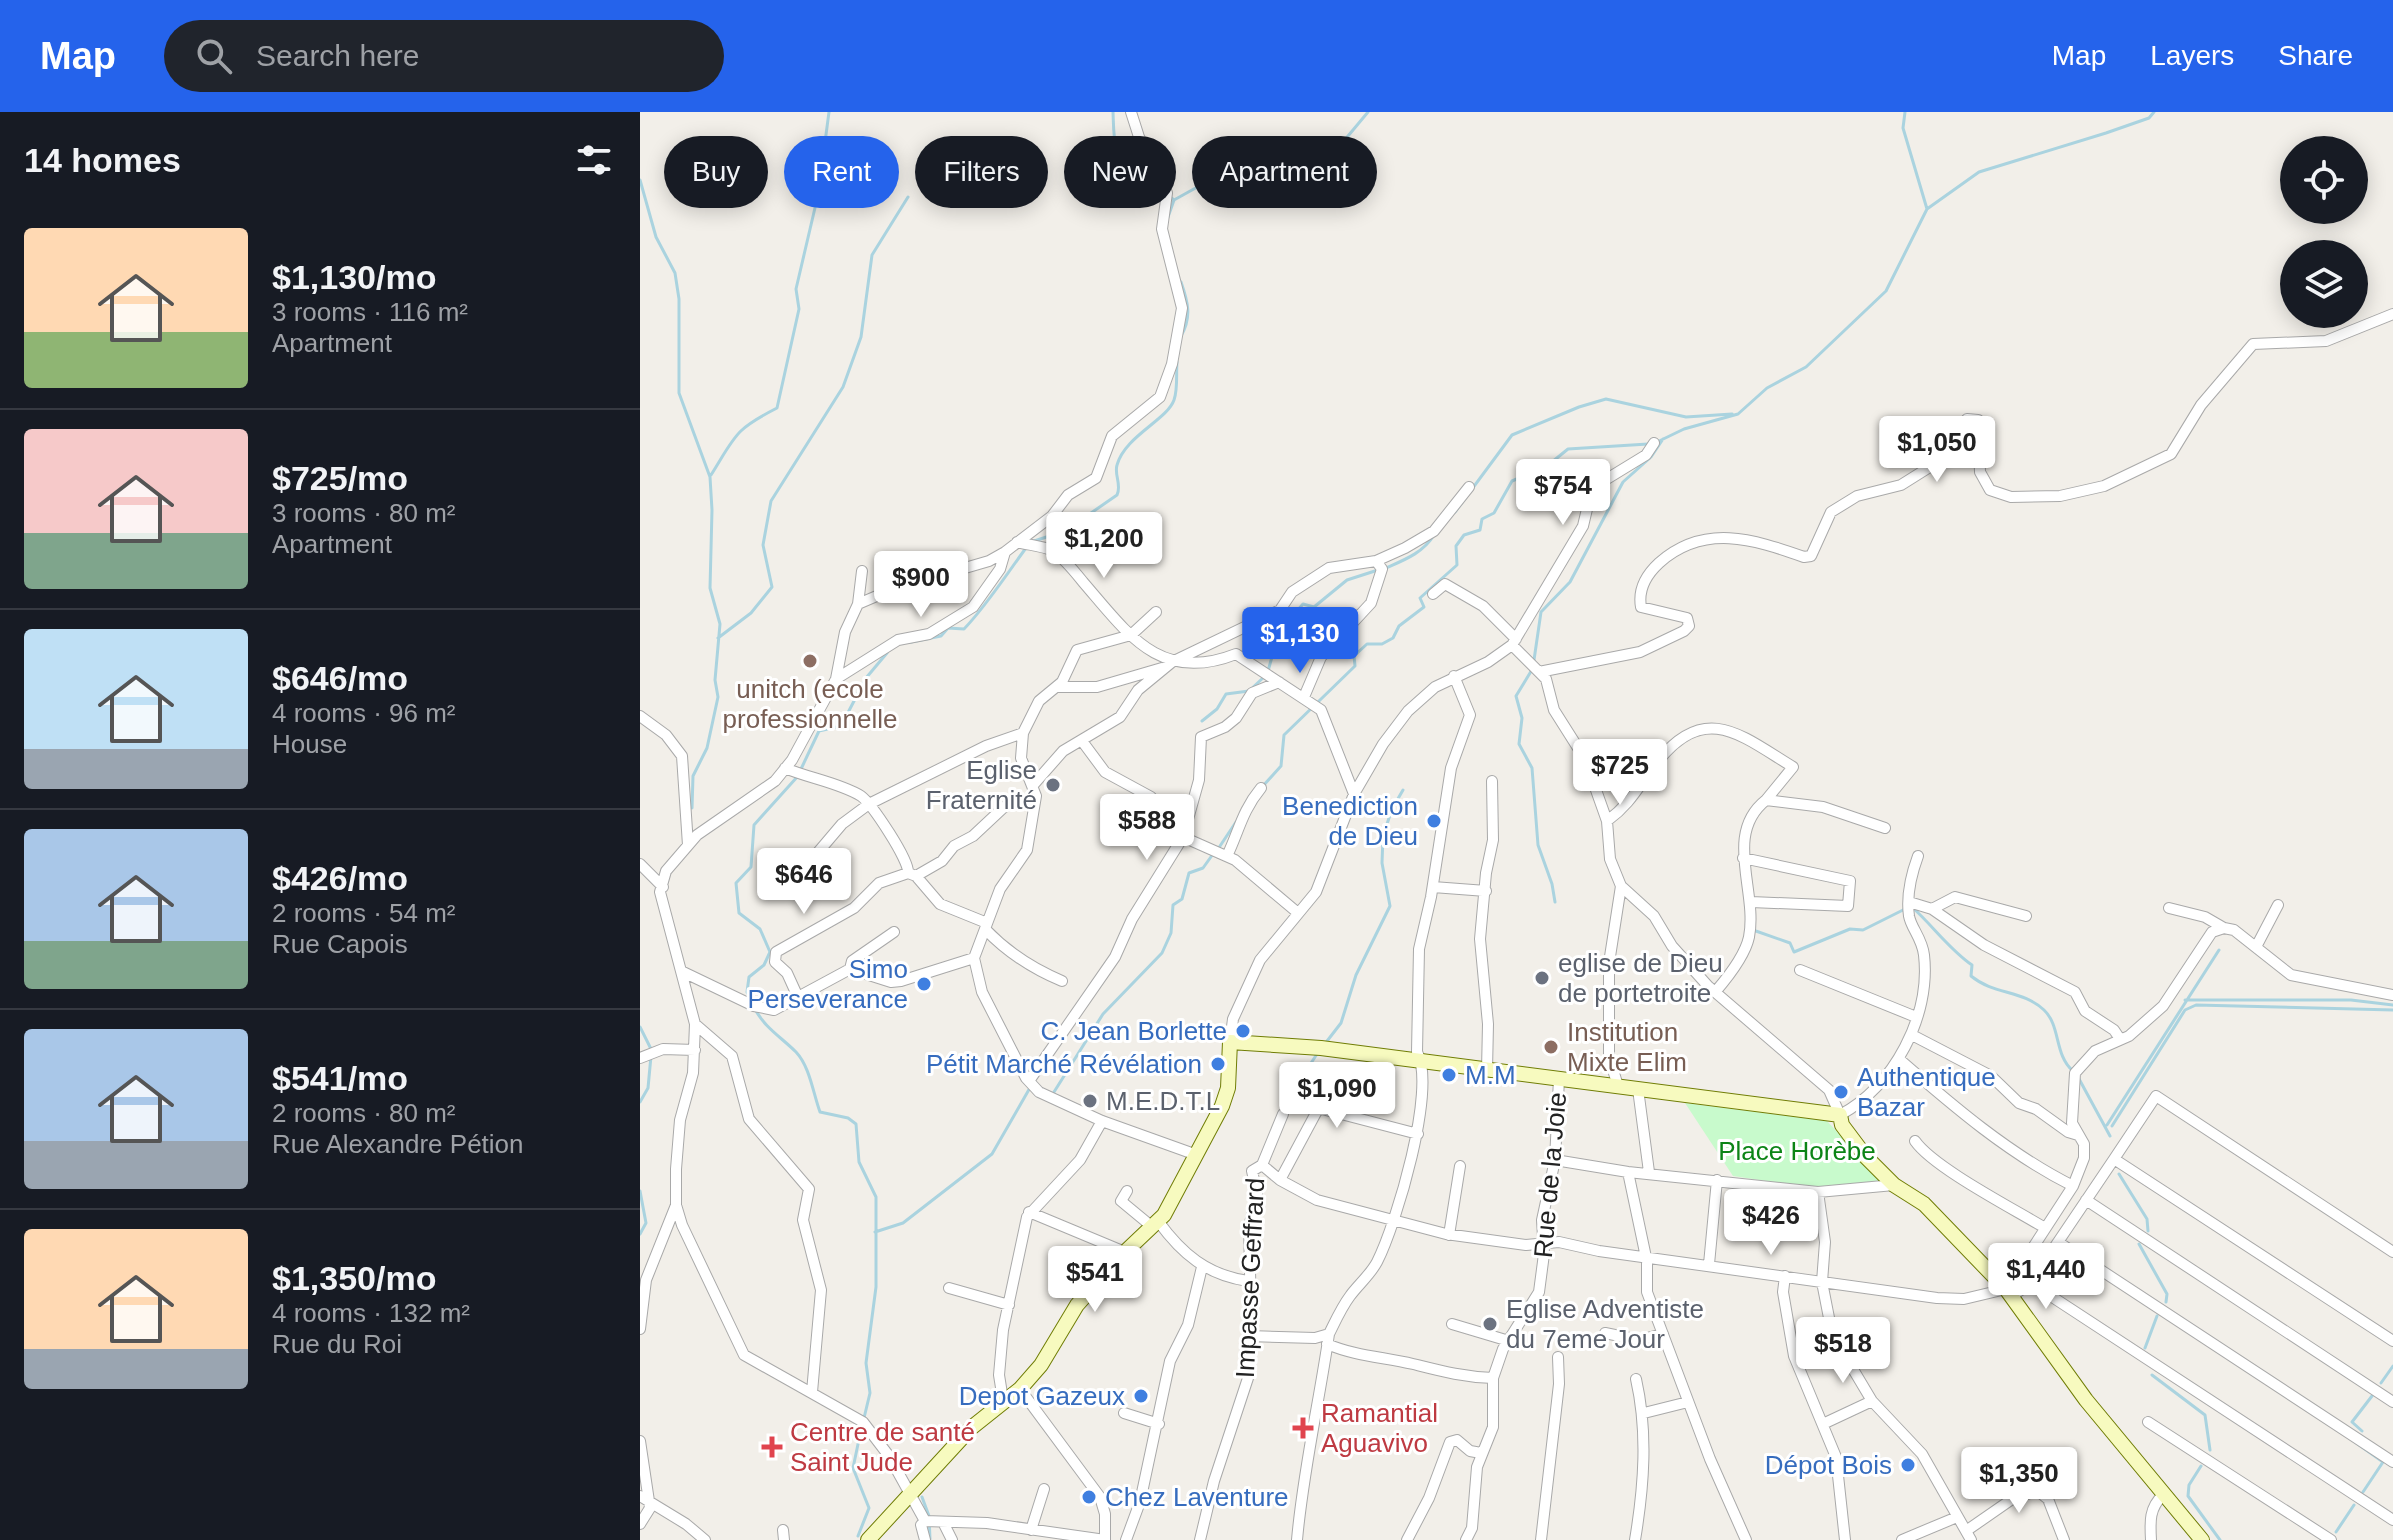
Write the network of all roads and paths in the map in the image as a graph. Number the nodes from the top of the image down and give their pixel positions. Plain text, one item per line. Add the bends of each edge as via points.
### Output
1 (1131, 112) edge
2 (2393, 314) edge
3 (1654, 443) dead end
4 (1469, 487) dead end
5 (1017, 542) junction
6 (1005, 552) junction
7 (1376, 561) junction
8 (862, 571) dead end
9 (1433, 594) dead end
10 (858, 604) junction
11 (1156, 612) dead end
12 (1131, 635) junction
13 (1514, 642) junction
14 (1169, 664) junction
15 (1539, 672) junction
16 (1454, 676) junction
17 (836, 679) junction
18 (1279, 682) junction
19 (1055, 687) junction
20 (1304, 697) junction
21 (640, 716) edge
22 (1023, 733) junction
23 (1082, 741) junction
24 (785, 768) junction
25 (1492, 781) dead end
26 (1261, 788) dead end
27 (1035, 790) junction
28 (1354, 794) junction
29 (1766, 800) junction
30 (869, 804) junction
31 (1607, 821) junction
32 (1885, 828) dead end
33 (1183, 837) junction
34 (688, 845) junction
35 (1227, 856) junction
36 (1918, 856) dead end
37 (1743, 858) junction
38 (640, 864) edge
39 (795, 870) dead end
40 (912, 875) junction
41 (1621, 886) junction
42 (663, 887) junction
43 (1433, 887) junction
44 (1486, 891) junction
45 (1751, 902) junction
46 (1909, 902) junction
47 (2278, 905) dead end
48 (2169, 908) dead end
49 (1932, 909) junction
50 (1298, 913) junction
51 (2026, 916) dead end
52 (986, 926) junction
53 (2224, 928) junction
54 (894, 932) dead end
55 (2256, 947) junction
56 (974, 958) junction
57 (850, 969) junction
58 (1800, 970) dead end
59 (681, 971) junction
60 (1062, 981) dead end
61 (1716, 991) junction
62 (797, 995) junction
63 (2393, 995) edge
64 (1916, 1017) junction
65 (695, 1024) junction
66 (1912, 1035) junction
67 (2120, 1039) junction
68 (1230, 1042) junction
69 (695, 1050) junction
70 (640, 1058) edge
71 (1899, 1059) junction
72 (1422, 1062) junction
73 (1487, 1070) junction
74 (1559, 1079) junction
75 (1029, 1081) junction
76 (1618, 1086) junction
77 (1638, 1089) junction
78 (1283, 1114) dead end
79 (1840, 1115) junction
80 (1102, 1121) junction
81 (1418, 1134) junction
82 (2078, 1135) junction
83 (1915, 1141) dead end
84 (1194, 1154) junction
85 (2114, 1159) junction
86 (1555, 1160) junction
87 (1262, 1165) junction
88 (1460, 1166) dead end
89 (1628, 1172) junction
90 (1649, 1172) junction
91 (1280, 1180) junction
92 (1717, 1180) junction
93 (1894, 1185) junction
94 (2073, 1186) junction
95 (1127, 1191) dead end
96 (1818, 1192) junction
97 (2086, 1200) junction
98 (676, 1205) junction
99 (1029, 1212) junction
100 (1392, 1218) junction
101 (1154, 1223) junction
102 (2045, 1228) junction
103 (1449, 1235) junction
104 (2058, 1242) junction
105 (1544, 1243) junction
106 (1125, 1252) junction
107 (2393, 1252) edge
108 (1643, 1254) junction
109 (1709, 1264) junction
110 (1202, 1267) junction
111 (1785, 1276) junction
112 (1248, 1281) junction
113 (1822, 1282) junction
114 (2031, 1283) junction
115 (949, 1288) dead end
116 (2009, 1292) junction
117 (1009, 1305) junction
118 (1452, 1324) dead end
119 (640, 1329) edge
120 (1605, 1333) dead end
121 (1663, 1334) junction
122 (1249, 1336) junction
123 (1328, 1339) junction
124 (1509, 1341) junction
125 (2393, 1341) edge
126 (1558, 1357) dead end
127 (1493, 1378) junction
128 (1636, 1379) dead end
129 (1020, 1389) junction
130 (812, 1392) junction
131 (1003, 1400) junction
132 (1872, 1401) junction
133 (1688, 1402) junction
134 (2393, 1402) edge
135 (1124, 1413) dead end
136 (1644, 1413) junction
137 (2148, 1422) dead end
138 (1825, 1423) junction
139 (1159, 1424) junction
140 (640, 1441) edge
141 (1481, 1453) junction
142 (2393, 1462) edge
143 (1044, 1489) dead end
144 (911, 1494) junction
145 (2163, 1495) junction
146 (645, 1498) edge
147 (1957, 1517) junction
148 (2393, 1520) edge
149 (925, 1521) junction
150 (943, 1522) junction
151 (640, 1524) edge
152 (1031, 1530) junction
153 (1968, 1536) edge
154 (705, 1540) edge
155 (868, 1540) edge
156 (925, 1540) edge
157 (952, 1540) edge
158 (1101, 1540) edge
159 (1126, 1540) edge
160 (1200, 1540) edge
161 (1297, 1540) edge
162 (1407, 1540) edge
163 (1466, 1540) edge
164 (1541, 1540) edge
165 (1635, 1540) edge
166 (1746, 1540) edge
167 (1845, 1540) edge
168 (1902, 1540) edge
169 (2064, 1540) edge
170 (2151, 1540) edge
171 (2202, 1540) edge
172 (2331, 1540) edge

1 - 5 street via 1167,193 1162,229 1182,308 1172,364 1160,397 1112,436 1096,478 1068,495 1052,516
2 - 15 street via 2326,341 2253,344 2201,405 2171,454 2104,486 2060,496 2011,497 1990,490 1980,472 1978,420 1967,419 1928,469 1901,485 1857,496 1831,512 1811,556 1755,541 1711,537 1685,544 1644,582 1639,595 1641,607 1687,618 1684,631 1640,652
3 - 13 street via 1646,455 1592,488 1583,526
4 - 7 street via 1434,531
5 - 6 street
5 - 12 street via 1052,550
6 - 10 street
6 - 17 street via 1000,569 973,607 929,634 898,640
7 - 14 street via 1319,573 1292,592 1280,610
7 - 20 street via 1382,569 1371,603 1321,657
8 - 10 street
9 - 13 street via 1445,584 1483,606
10 - 17 street via 845,632
11 - 12 street
12 - 14 street
12 - 19 street via 1077,650
13 - 15 street
13 - 16 street via 1488,662
14 - 18 street via 1190,666 1236,654
14 - 19 street via 1097,687
14 - 23 street via 1138,690 1120,717
15 - 31 street via 1554,710 1585,759
16 - 28 street via 1408,711
16 - 43 street via 1470,715 1451,768
17 - 24 street
18 - 20 street
18 - 33 street via 1252,693 1236,718 1201,737 1199,780
19 - 22 street via 1039,701
20 - 28 street via 1321,710
21 - 34 street via 666,735 682,756
22 - 27 street via 1021,758
22 - 30 street
23 - 27 street via 1053,760
23 - 33 street via 1105,772 1151,797
24 - 30 street via 859,795
24 - 34 street
25 - 44 street via 1493,840
26 - 35 street via 1239,818
27 - 40 street via 1004,807 942,861
27 - 52 street via 1027,850 1006,878
28 - 50 street via 1316,892
29 - 31 street via 1793,767 1731,732 1707,726 1682,736 1658,760 1637,795
29 - 32 street via 1823,807
29 - 37 street via 1747,820
30 - 39 street
30 - 40 street
31 - 41 street via 1610,859
33 - 35 street
33 - 75 street via 1110,965
34 - 42 street via 666,871
35 - 50 street
36 - 46 street
37 - 45 street
37 - 45 street via 1850,881 1848,906
38 - 42 street
40 - 52 street via 940,904
40 - 62 street via 879,883 854,908 776,952 775,962
41 - 61 street via 1654,916 1672,946
41 - 76 street via 1609,963 1609,1057
42 - 59 street
43 - 44 street
43 - 72 street via 1416,986 1417,1052
44 - 73 street via 1480,939
45 - 61 street via 1745,949
46 - 49 street
46 - 64 street via 1909,917 1920,934 1924,956
47 - 55 street
48 - 53 street
49 - 51 street via 1955,897
49 - 67 street via 1984,945 2075,992 2085,1011
50 - 68 street via 1260,960 1233,1019
52 - 56 street
52 - 60 street via 999,944
53 - 55 street
53 - 67 street via 2205,940 2163,1006
54 - 57 street via 852,961
55 - 63 street via 2291,975
56 - 57 street via 891,982
56 - 75 street via 982,992
57 - 62 street
58 - 64 street
59 - 62 street via 774,1010
59 - 65 street
61 - 79 street via 1829,1090
64 - 66 street
65 - 69 street
65 - 130 street via 732,1056 749,1119 809,1189 803,1220 821,1304
66 - 71 street
66 - 82 street via 1991,1076 2019,1103
67 - 82 street via 2095,1051 2075,1073 2072,1123
68 - 72 street
68 - 84 street via 1228,1088
69 - 70 street via 663,1049
69 - 98 street via 680,1120
71 - 79 street via 1855,1107
71 - 94 street via 1962,1114 2042,1171
72 - 73 street
72 - 81 street
73 - 74 street
74 - 76 street
74 - 86 street, Rue de la Joie
75 - 80 street via 1051,1099
76 - 77 street
77 - 79 street
77 - 90 street
78 - 87 street, Impasse Geffrard
79 - 93 street via 1866,1157
80 - 84 street
80 - 99 street via 1080,1160
81 - 91 street via 1322,1109
81 - 100 street
82 - 94 street via 2084,1158
83 - 102 street
84 - 101 street
85 - 97 street
85 - 107 street via 2156,1096
85 - 125 street
86 - 89 street
86 - 105 street, Rue de la Joie via 1542,1220
87 - 91 street
87 - 112 street, Impasse Geffrard via 1252,1171 1257,1193 1249,1227
88 - 103 street
89 - 90 street
89 - 108 street
90 - 92 street
91 - 100 street via 1317,1200
92 - 96 street
92 - 109 street
93 - 96 street
93 - 116 street via 1924,1204
94 - 102 street
95 - 101 street via 1121,1201
96 - 113 street via 1825,1242
97 - 104 street
97 - 134 street
98 - 119 street via 646,1280
98 - 130 street via 744,1355
99 - 106 street
99 - 117 street
100 - 103 street
100 - 123 street via 1377,1262 1347,1300
101 - 106 street
101 - 110 street
102 - 116 street
103 - 105 street
104 - 114 street
104 - 142 street
105 - 108 street
105 - 124 street, Rue de la Joie via 1539,1292
106 - 129 street via 1077,1305
108 - 109 street
108 - 121 street via 1647,1292
109 - 111 street
110 - 112 street
110 - 139 street via 1188,1325 1170,1361
111 - 113 street
111 - 138 street via 1794,1356
112 - 122 street, Impasse Geffrard
113 - 116 street via 1937,1298
113 - 132 street via 1830,1323
114 - 116 street
114 - 148 street
115 - 117 street
116 - 145 street
117 - 131 street via 1000,1354
118 - 124 street
120 - 121 street via 1639,1340
121 - 133 street
122 - 123 street
122 - 160 street, Impasse Geffrard via 1248,1378
123 - 127 street via 1349,1353 1453,1376
123 - 161 street
124 - 127 street, Rue de la Joie
126 - 164 street
127 - 141 street, Rue de la Joie via 1493,1427
128 - 136 street
129 - 131 street
129 - 158 street via 1100,1497
130 - 144 street via 863,1422
131 - 144 street
132 - 138 street
132 - 147 street via 1922,1454
133 - 136 street
133 - 166 street
135 - 139 street
136 - 165 street via 1644,1475
137 - 172 street
138 - 167 street via 1836,1457
139 - 159 street
140 - 146 street
141 - 162 street via 1457,1440 1450,1442
141 - 163 street, Rue de la Joie
143 - 152 street
144 - 149 street
144 - 155 street
145 - 170 street via 2150,1520
145 - 171 street
146 - 151 street via 650,1508
146 - 154 street
147 - 153 street
147 - 168 street
149 - 150 street
149 - 156 street
150 - 152 street
150 - 157 street
152 - 158 street
153 - 169 street via 2015,1497 2038,1491 2048,1499

